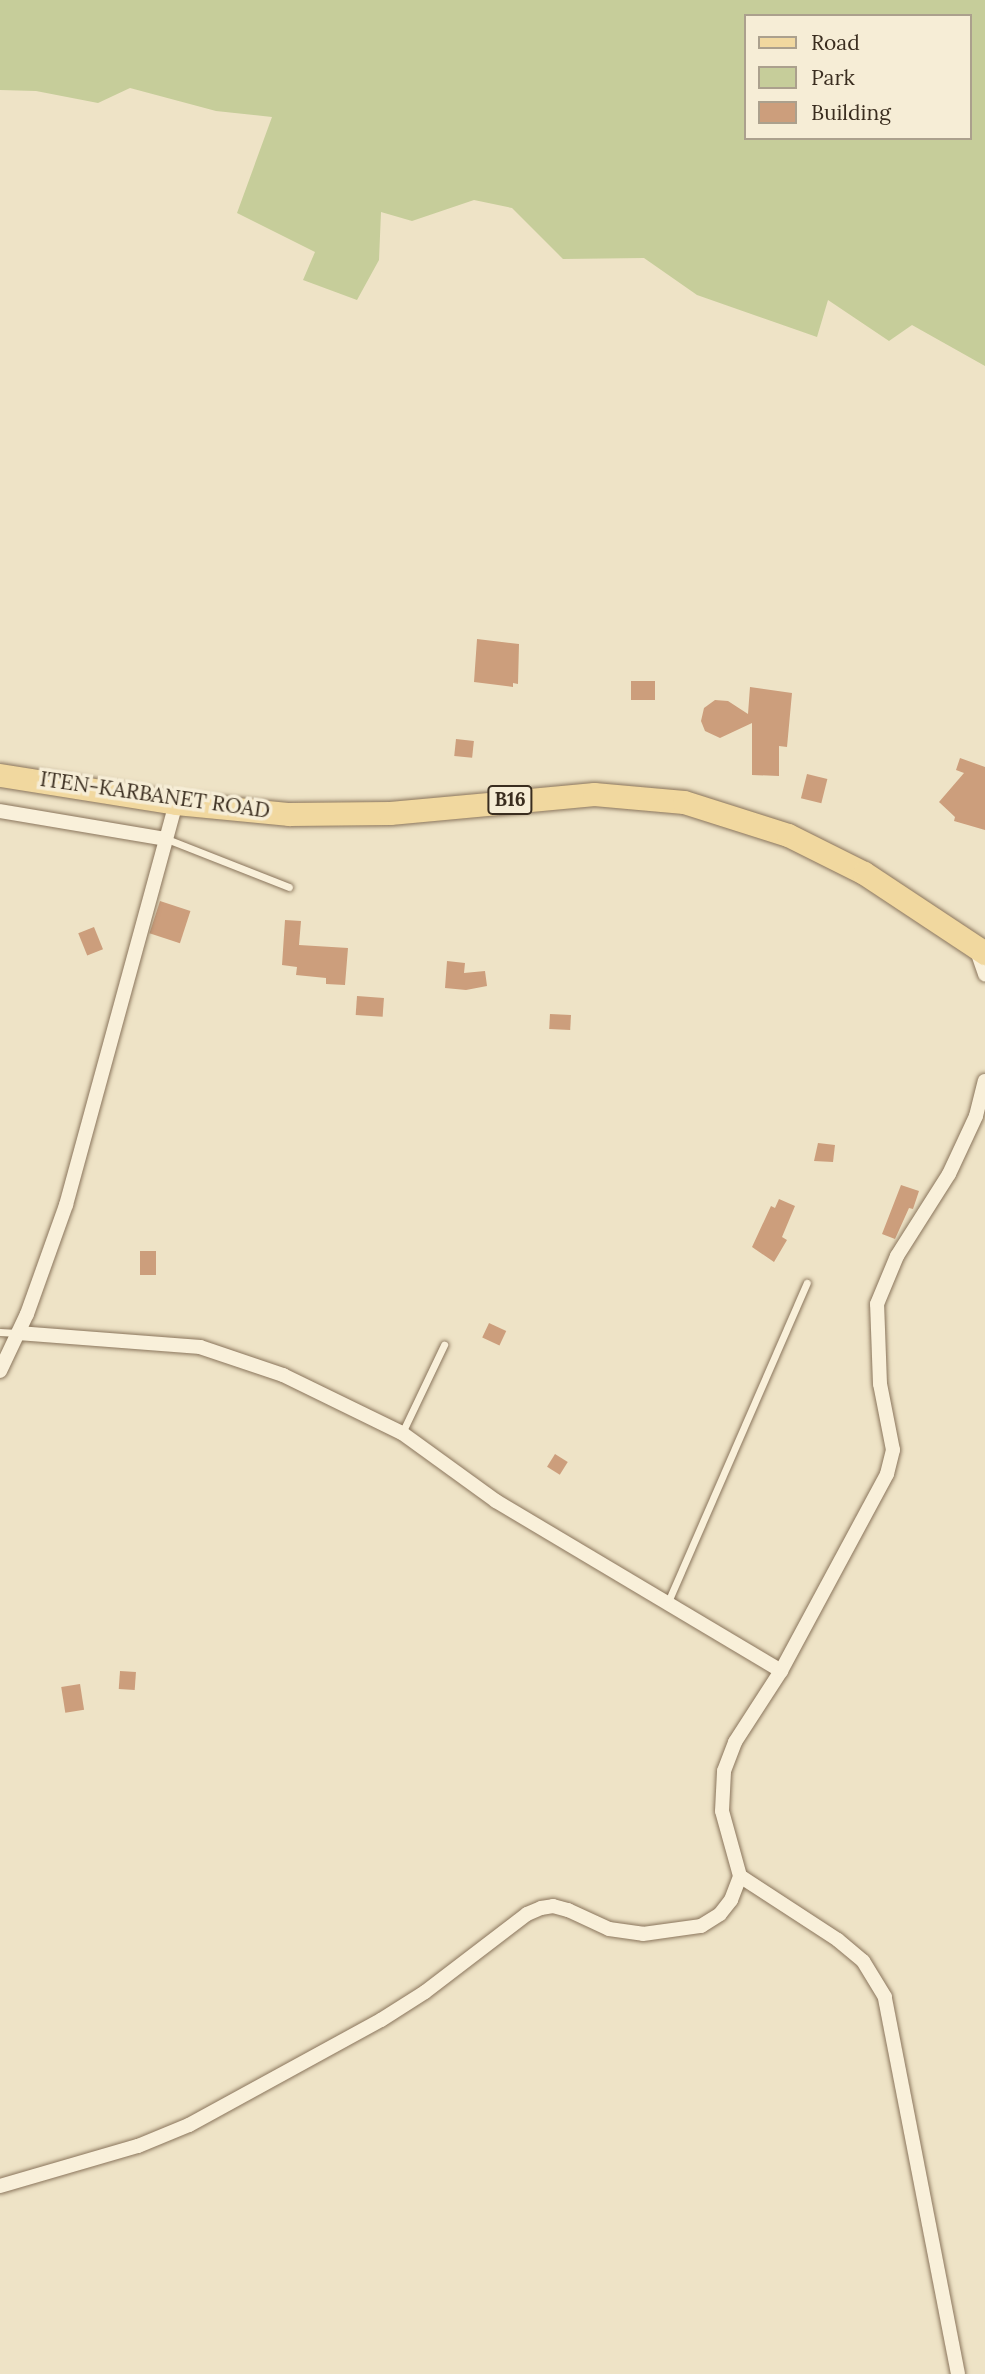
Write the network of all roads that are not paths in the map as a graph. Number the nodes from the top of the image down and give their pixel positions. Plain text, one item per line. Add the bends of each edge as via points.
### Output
1 (0, 775) edge
2 (176, 803) junction
3 (0, 811) edge
4 (166, 839) junction
5 (289, 887) dead end
6 (981, 951) edge
7 (985, 974) edge
8 (985, 1081) edge
9 (807, 1283) dead end
10 (0, 1332) edge
11 (18, 1333) junction
12 (444, 1345) dead end
13 (0, 1371) edge
14 (402, 1433) junction
15 (668, 1602) junction
16 (780, 1671) junction
17 (740, 1876) junction
18 (0, 2186) edge
19 (958, 2374) edge

1 - 2 main road, ITEN-KARBANET ROAD / B16
2 - 4 street
2 - 6 main road, ITEN-KARBANET ROAD / B16 via 289,814 390,813 594,794 684,802 788,835 864,873
3 - 4 street
4 - 5 lane
4 - 11 street via 66,1205
6 - 7 street
8 - 16 street via 976,1116 949,1174 897,1256 877,1304 880,1384 894,1450 887,1474
9 - 15 lane
10 - 11 lane
11 - 13 street
11 - 14 street via 200,1347 283,1375
12 - 14 lane
14 - 15 street via 496,1501
15 - 16 street
16 - 17 street via 752,1711 724,1771 722,1811
17 - 18 street via 731,1900 701,1926 643,1934 609,1929 553,1906 541,1908 381,2020 189,2125 138,2146
17 - 19 street via 838,1940 863,1961 885,1997

